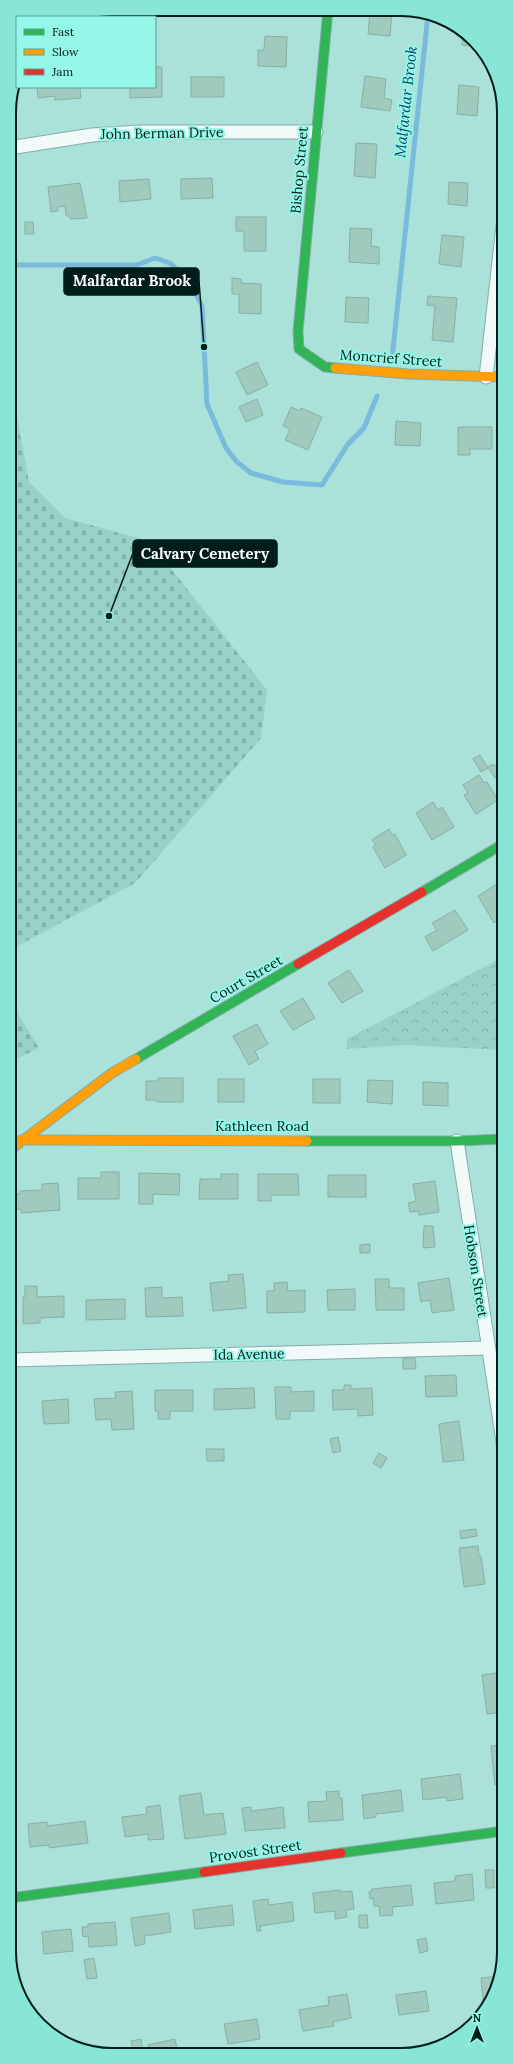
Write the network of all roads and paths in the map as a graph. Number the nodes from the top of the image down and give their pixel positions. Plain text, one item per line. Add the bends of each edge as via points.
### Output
1 (327, 16) edge
2 (316, 132) junction
3 (16, 147) edge
4 (497, 279) edge
5 (298, 331) joint
6 (486, 377) junction
7 (497, 377) edge
8 (497, 848) edge
9 (497, 1139) edge
10 (21, 1140) junction
11 (457, 1141) junction
12 (16, 1145) edge
13 (488, 1348) junction
14 (16, 1360) edge
15 (497, 1404) edge
16 (497, 1832) edge
17 (16, 1897) edge

1 - 2 street, Bishop Street
2 - 3 street, John Berman Drive via 133,132 92,135
2 - 5 street, Bishop Street
4 - 6 street
5 - 6 street, Moncrief Street via 299,349 325,367
6 - 7 street, Moncrief Street
8 - 10 street, Court Street via 112,1073
9 - 11 street, Kathleen Road
10 - 11 street, Kathleen Road
10 - 12 street, Court Street
11 - 13 street, Hobson Street
13 - 14 street, Ida Avenue
13 - 15 street, Hobson Street
16 - 17 street, Provost Street

